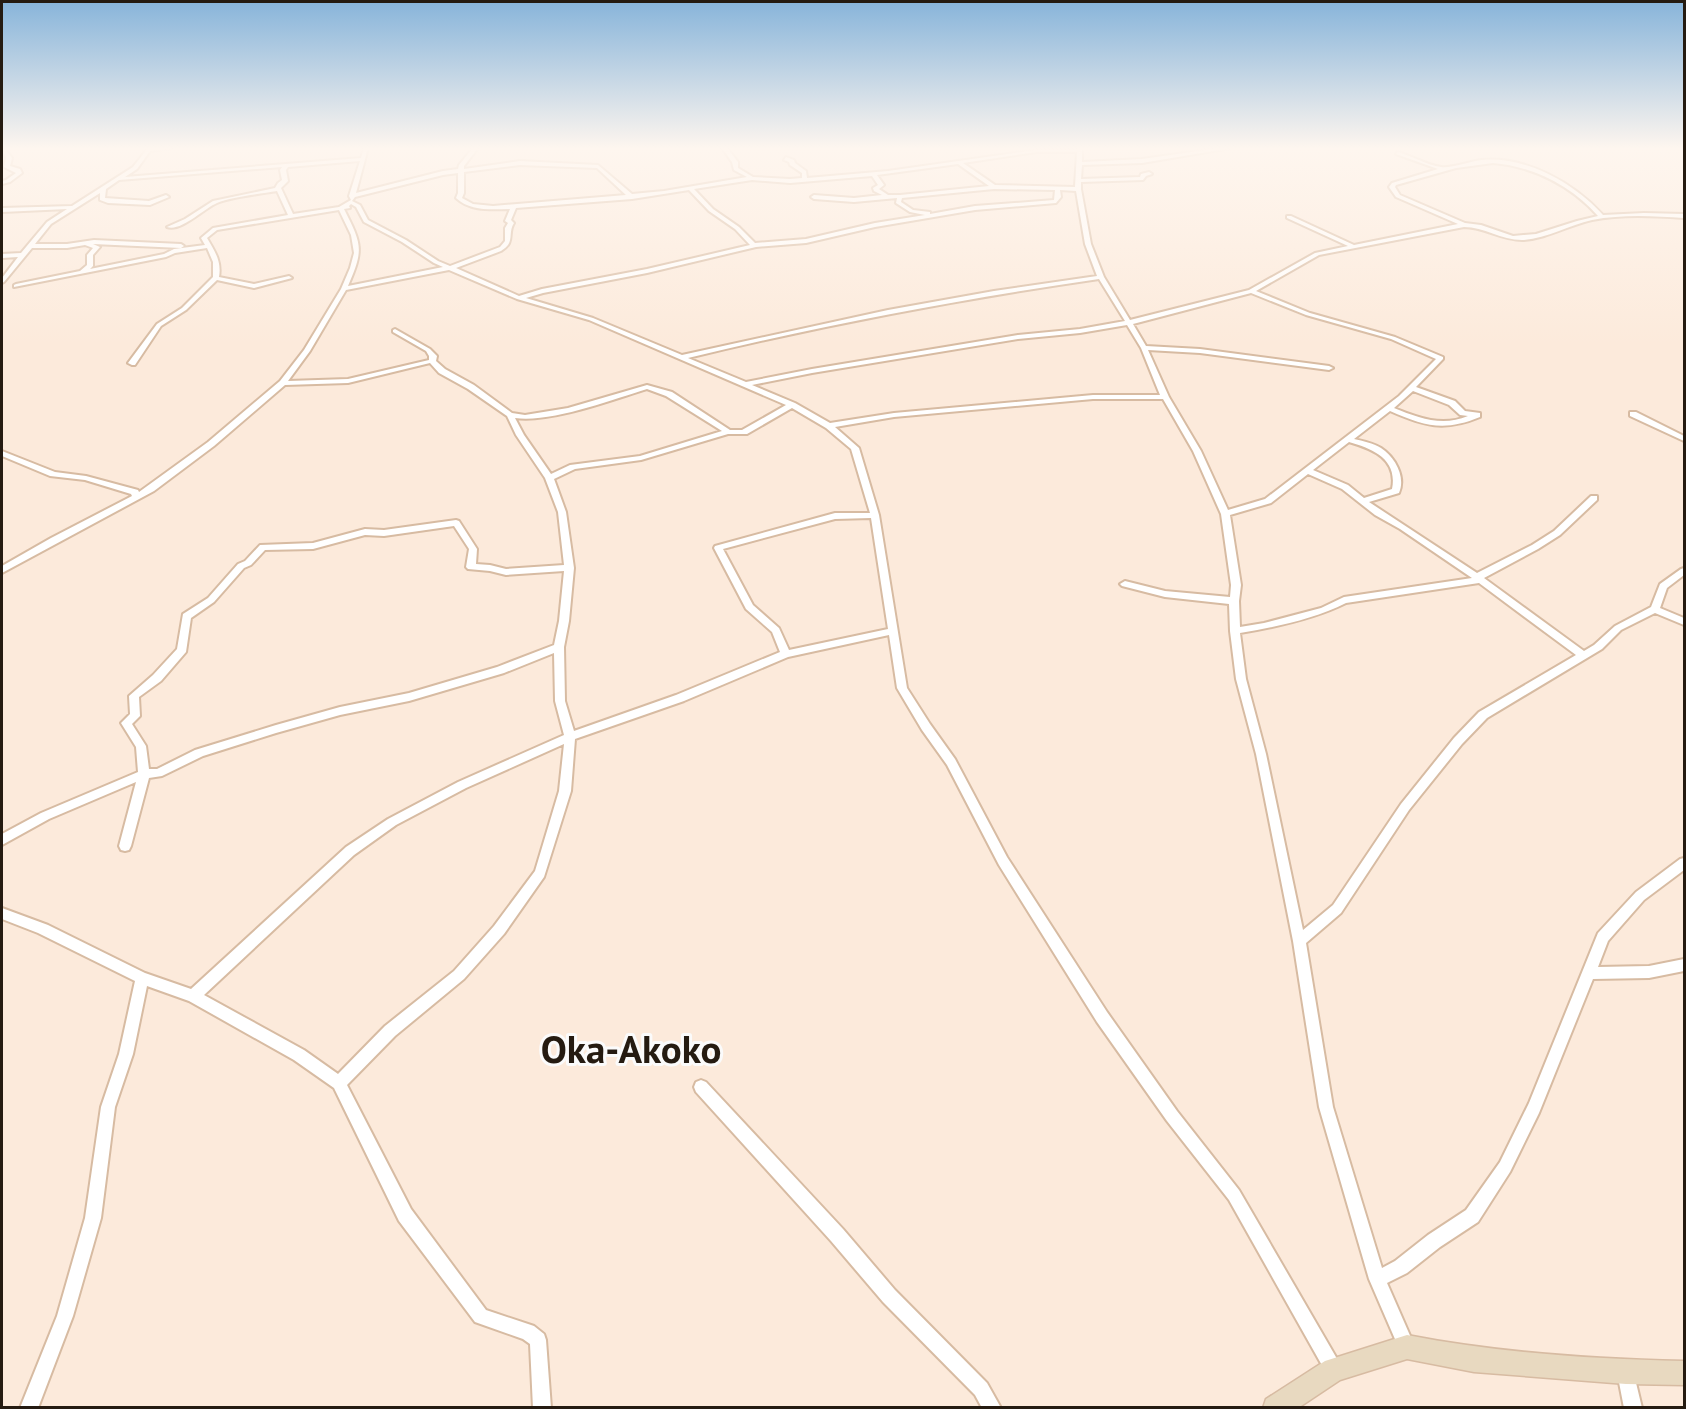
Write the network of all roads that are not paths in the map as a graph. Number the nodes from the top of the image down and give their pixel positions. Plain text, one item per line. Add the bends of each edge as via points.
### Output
1 (62, 214) edge
2 (197, 214) edge
3 (300, 214) edge
4 (344, 214) edge
5 (362, 214) edge
6 (511, 214) edge
7 (716, 214) edge
8 (941, 214) edge
9 (1083, 214) edge
10 (1438, 214) edge
11 (1599, 214) edge
12 (291, 215) joint
13 (1684, 216) edge
14 (1289, 217) dead end
15 (1602, 217) junction
16 (1464, 225) junction
17 (170, 227) dead end
18 (207, 243) junction
19 (78, 244) junction
20 (29, 246) junction
21 (754, 246) junction
22 (1352, 246) junction
23 (22, 255) junction
24 (2, 256) edge
25 (450, 268) junction
26 (83, 271) junction
27 (1101, 277) junction
28 (216, 278) junction
29 (289, 278) dead end
30 (2, 281) edge
31 (16, 286) dead end
32 (344, 289) junction
33 (1251, 291) junction
34 (519, 298) junction
35 (1127, 323) junction
36 (395, 331) dead end
37 (1144, 348) junction
38 (679, 358) junction
39 (432, 361) junction
40 (132, 363) dead end
41 (1329, 368) dead end
42 (283, 384) junction
43 (743, 385) junction
44 (1411, 388) junction
45 (1165, 397) junction
46 (792, 405) junction
47 (1389, 408) junction
48 (1633, 414) dead end
49 (510, 415) junction
50 (525, 417) junction
51 (514, 425) junction
52 (829, 426) junction
53 (728, 432) junction
54 (1347, 439) junction
55 (1684, 439) edge
56 (2, 453) edge
57 (1308, 471) junction
58 (549, 478) junction
59 (137, 497) junction
60 (1593, 498) dead end
61 (1362, 501) junction
62 (1225, 514) junction
63 (875, 515) junction
64 (569, 568) junction
65 (2, 570) edge
66 (1684, 571) edge
67 (1478, 580) junction
68 (1125, 584) dead end
69 (1234, 601) junction
70 (1655, 609) junction
71 (1684, 622) edge
72 (893, 631) junction
73 (1235, 631) junction
74 (559, 647) junction
75 (786, 654) junction
76 (1583, 655) junction
77 (570, 737) junction
78 (144, 774) junction
79 (2, 840) edge
80 (126, 846) dead end
81 (1684, 863) edge
82 (2, 912) edge
83 (1299, 941) junction
84 (1684, 965) edge
85 (1589, 973) junction
86 (142, 978) junction
87 (193, 996) junction
88 (339, 1083) junction
89 (701, 1087) dead end
90 (1377, 1279) junction
91 (1407, 1347) junction
92 (1334, 1370) junction
93 (1626, 1372) junction
94 (1684, 1373) edge
95 (29, 1407) edge
96 (542, 1407) edge
97 (992, 1407) edge
98 (1275, 1407) edge
99 (1633, 1407) edge

1 - 20 street
2 - 17 street
3 - 12 street
4 - 32 street via 357,253
5 - 25 street via 366,221
6 - 25 street via 505,248
7 - 21 street
8 - 21 street via 806,242
9 - 27 street via 1088,244
10 - 16 street
11 - 15 street
12 - 18 street via 215,229 204,238
13 - 15 street
14 - 22 street
15 - 16 street via 1523,238
16 - 22 street
18 - 19 street via 178,247 140,242
18 - 26 street
18 - 28 street via 218,271
19 - 20 street
19 - 26 street via 97,247 90,255 90,266
20 - 23 street
21 - 34 street
22 - 33 street via 1308,257
23 - 24 street
23 - 30 street
25 - 32 street
25 - 34 street
26 - 31 street
27 - 35 street
27 - 38 street via 850,318
28 - 29 street via 255,286
28 - 40 street via 184,309 159,325
32 - 42 street
33 - 35 street
33 - 44 street via 1441,358
34 - 38 street via 591,319
35 - 37 street
35 - 43 street
36 - 39 street via 428,350 434,357
37 - 41 street via 1200,351
37 - 45 street
38 - 43 street
39 - 42 street via 348,381
39 - 49 street
42 - 59 street via 211,444
43 - 46 street
44 - 47 street
44 - 47 street via 1452,404 1463,413 1478,415 1445,426
45 - 52 street via 1093,397 894,415
45 - 62 street via 1197,451
46 - 52 street
46 - 53 street via 744,432
47 - 54 street
48 - 55 street
49 - 50 street
49 - 51 street
50 - 51 street
50 - 53 street via 569,410 646,387 669,394
51 - 58 street
52 - 63 street via 855,448
53 - 58 street via 642,458 573,467
54 - 57 street
54 - 61 street via 1379,450 1394,466 1396,491
56 - 59 street via 53,474 86,478 135,492
57 - 61 street via 1338,483
57 - 62 street via 1268,501
58 - 64 street via 562,512
59 - 65 street
60 - 67 street via 1557,533 1481,574
61 - 67 street
62 - 69 street via 1236,585
63 - 72 street
63 - 75 street via 834,516 718,548 749,606 776,630
64 - 74 street
64 - 78 street via 506,572 471,567 473,549 456,522 384,533 365,532 313,546 263,547 211,600 186,616 182,650 134,696 135,716 126,723 141,746
66 - 70 street via 1663,586
67 - 73 street via 1344,600 1324,610
67 - 76 street
68 - 69 street via 1165,594
69 - 73 street
70 - 71 street
70 - 76 street via 1618,628
72 - 75 street
72 - 92 street via 902,688 951,762 1003,861 1102,1017 1234,1195
73 - 83 street via 1241,679 1261,754
74 - 77 street via 560,701
74 - 78 street via 500,670 276,729
75 - 77 street via 680,698
76 - 83 street via 1483,715 1406,807 1337,909
77 - 87 street via 462,785 392,822 350,851
77 - 88 street via 565,791 540,873 499,930 459,975 390,1031
78 - 79 street via 45,816
78 - 80 street
81 - 85 street via 1640,896 1603,937
82 - 86 street
83 - 90 street via 1326,1107
84 - 85 street via 1640,973
85 - 90 street via 1534,1108 1505,1167 1472,1216 1401,1267
86 - 87 street
86 - 95 street via 126,1054 108,1107 93,1218 65,1316
87 - 88 street via 299,1055
88 - 96 street via 405,1215 482,1316 528,1332 538,1340
89 - 97 street via 889,1296 981,1389
90 - 91 street
91 - 92 main road
91 - 93 main road via 1474,1360
92 - 98 main road
93 - 94 main road
93 - 99 street

